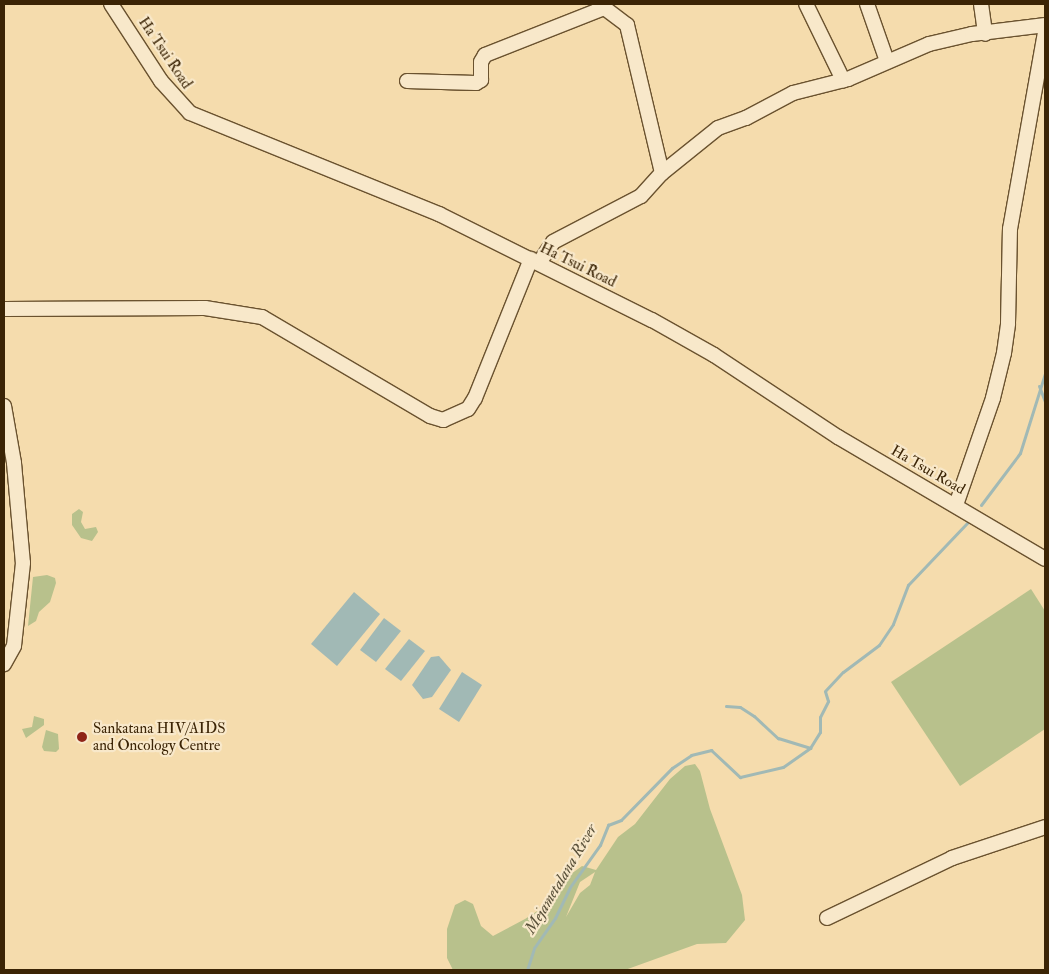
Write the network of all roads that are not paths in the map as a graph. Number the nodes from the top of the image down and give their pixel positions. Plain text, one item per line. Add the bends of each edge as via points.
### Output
1 (112, 4) edge
2 (806, 4) edge
3 (867, 4) edge
4 (981, 4) edge
5 (601, 6) edge
6 (1045, 25) edge
7 (1045, 32) edge
8 (985, 34) junction
9 (887, 61) junction
10 (843, 80) junction
11 (407, 81) dead end
12 (662, 173) junction
13 (535, 261) junction
14 (19, 309) junction
15 (4, 310) edge
16 (4, 322) edge
17 (4, 406) edge
18 (956, 505) junction
19 (1045, 559) edge
20 (4, 664) edge
21 (1045, 827) edge
22 (827, 918) dead end

1 - 13 street, Ha Tsui Road via 161,80 190,113 439,214
2 - 10 street
3 - 9 street
4 - 8 street
5 - 11 street via 485,55 481,62 482,80 476,83
5 - 12 street via 627,25
6 - 8 street
7 - 18 street via 1010,229 1008,323 1004,353 993,398
8 - 9 street via 929,44
9 - 10 street
10 - 12 street via 793,92 746,118 718,128
12 - 13 street via 641,196 553,242
13 - 14 street via 475,398 468,409 443,426 262,318 205,308
13 - 18 street, Ha Tsui Road via 713,354 838,437
14 - 15 street
14 - 16 street via 7,316
17 - 20 street via 14,463 23,563 14,646
18 - 19 street, Ha Tsui Road
21 - 22 street via 952,858

